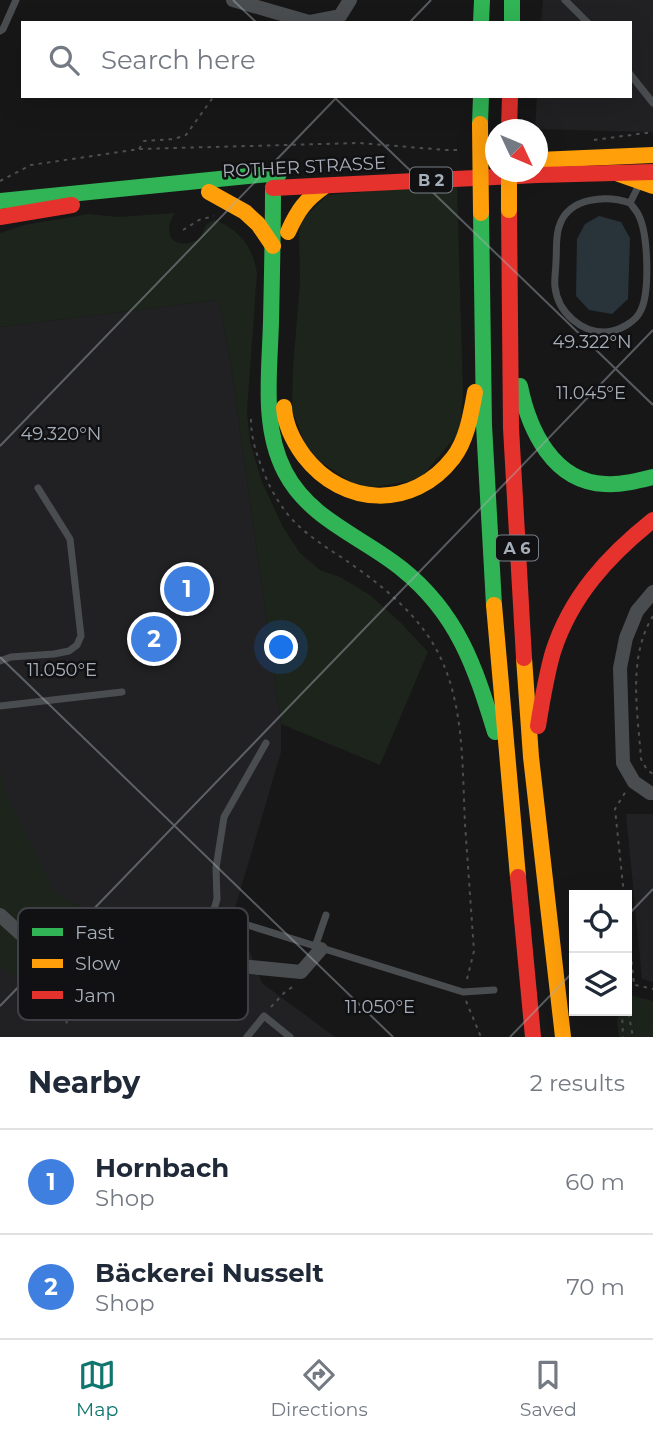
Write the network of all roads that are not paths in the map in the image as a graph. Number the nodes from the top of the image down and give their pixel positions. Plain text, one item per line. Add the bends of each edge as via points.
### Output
1 (16, 0) edge
2 (233, 0) edge
3 (350, 0) edge
4 (482, 0) edge
5 (512, 0) edge
6 (565, 0) edge
7 (306, 21) edge
8 (314, 21) edge
9 (481, 21) edge
10 (512, 21) edge
11 (586, 21) edge
12 (0, 31) edge
13 (632, 77) edge
14 (481, 98) edge
15 (510, 98) edge
16 (653, 103) edge
17 (509, 119) edge
18 (653, 155) edge
19 (548, 160) edge
20 (485, 163) edge
21 (649, 180) edge
22 (509, 182) edge
23 (279, 183) junction
24 (325, 186) junction
25 (209, 192) junction
26 (630, 203) junction
27 (4, 207) edge
28 (288, 232) junction
29 (273, 246) junction
30 (510, 337) junction
31 (286, 346) dead end
32 (482, 349) junction
33 (284, 391) dead end
34 (653, 477) edge
35 (38, 488) dead end
36 (653, 520) edge
37 (653, 592) edge
38 (0, 661) edge
39 (122, 692) dead end
40 (0, 706) edge
41 (266, 743) dead end
42 (531, 757) junction
43 (507, 768) junction
44 (653, 793) edge
45 (214, 908) edge
46 (0, 915) edge
47 (327, 915) dead end
48 (248, 925) edge
49 (18, 931) edge
50 (318, 948) junction
51 (248, 967) edge
52 (494, 990) dead end
53 (247, 1037) edge
54 (290, 1037) edge
55 (533, 1037) edge
56 (563, 1037) edge

1 - 12 lane
2 - 7 street
3 - 8 street via 340,16
4 - 9 main road
5 - 10 main road
6 - 11 lane
13 - 16 lane
14 - 32 main road, A 6, bridge
15 - 17 main road
18 - 19 main road
20 - 23 main road, ROTHER STRASSE / B 2
21 - 24 main road, ROTHER STRASSE / B 2 via 616,173
21 - 26 lane
22 - 30 main road, A 6, bridge
23 - 24 main road, ROTHER STRASSE / B 2
23 - 25 main road, ROTHER STRASSE
23 - 27 main road, ROTHER STRASSE
23 - 28 main road
23 - 29 main road
24 - 28 main road via 306,198
25 - 27 main road, ROTHER STRASSE via 67,206
25 - 29 main road via 245,212
26 - 26 lane via 639,216 647,246 641,312 628,324 594,332 569,317 555,288 560,222 584,202 616,198
28 - 31 main road
29 - 43 main road via 269,410 285,472 310,505 400,568 434,600 465,646
30 - 34 main road via 524,408 542,448 561,468 590,482 624,484
30 - 42 main road, A 6 via 511,428
32 - 33 main road via 471,414 452,458 437,475 402,493 365,496 336,486 312,469 289,432
32 - 43 main road, A 6 via 490,551
35 - 38 lane via 70,539 81,636 69,651
36 - 42 main road via 596,570 573,604 556,641
37 - 44 street via 637,611 620,668 623,763 634,782
39 - 40 lane
41 - 45 lane via 225,817
42 - 56 main road, A 6
43 - 55 main road, A 6
46 - 49 street
47 - 50 lane
48 - 50 lane
50 - 51 street via 301,972
50 - 52 lane via 463,992
53 - 54 lane via 264,1016

